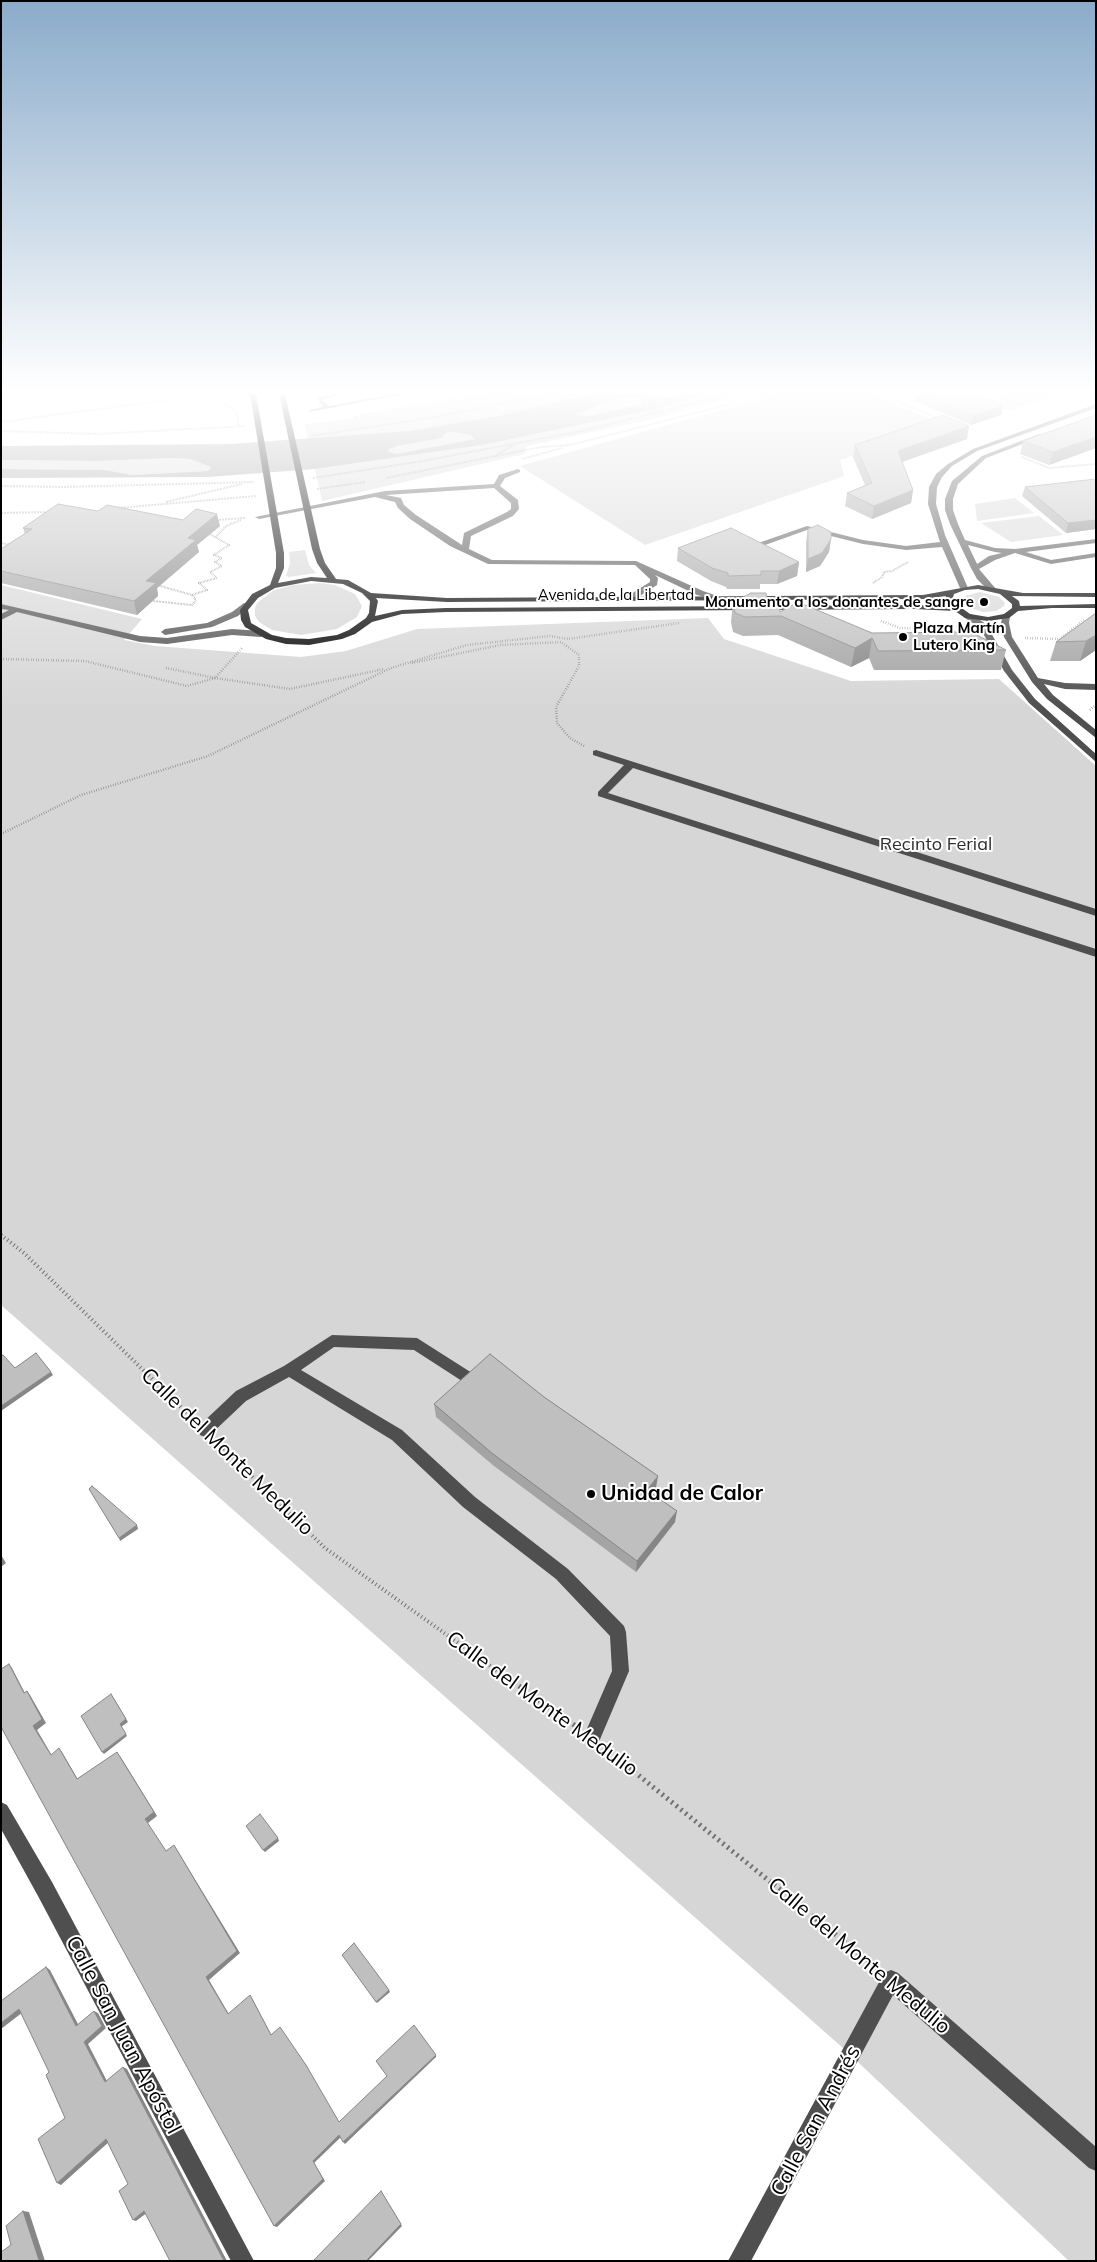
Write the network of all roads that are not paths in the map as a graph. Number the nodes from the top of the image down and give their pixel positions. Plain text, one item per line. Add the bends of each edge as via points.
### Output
1 (271, 500) edge
2 (305, 500) edge
3 (352, 500) edge
4 (396, 500) edge
5 (404, 500) edge
6 (511, 500) edge
7 (932, 500) edge
8 (949, 500) edge
9 (399, 503) junction
10 (259, 517) road end
11 (443, 537) junction
12 (466, 537) junction
13 (1096, 540) edge
14 (962, 541) junction
15 (946, 544) junction
16 (751, 547) edge
17 (465, 550) junction
18 (1016, 551) junction
19 (1096, 555) edge
20 (621, 561) junction
21 (975, 568) junction
22 (332, 579) junction
23 (273, 586) junction
24 (964, 588) junction
25 (992, 589) junction
26 (1003, 592) junction
27 (951, 593) junction
28 (370, 595) junction
29 (1096, 595) edge
30 (1, 598) edge
31 (719, 598) junction
32 (629, 599) junction
33 (247, 605) junction
34 (1, 606) edge
35 (1096, 606) edge
36 (1016, 608) junction
37 (955, 609) junction
38 (15, 610) junction
39 (968, 616) junction
40 (1006, 616) junction
41 (1, 618) edge
42 (369, 620) junction
43 (261, 634) junction
44 (1035, 680) junction
45 (1091, 687) edge
46 (1059, 704) junction
47 (1096, 734) edge
48 (596, 753) road end
49 (1096, 759) edge
50 (631, 764) junction
51 (1096, 913) edge
52 (1096, 954) edge
53 (289, 1370) junction
54 (467, 1377) edge
55 (205, 1430) road end
56 (592, 1738) road end
57 (1, 1811) edge
58 (891, 1980) joint
59 (1096, 2161) edge
60 (243, 2261) edge
61 (739, 2261) edge

1 - 23 main road via 280,553 280,568
2 - 22 main road via 316,549
3 - 10 street
4 - 9 street
5 - 9 street
6 - 12 street via 515,509 510,514
7 - 15 street
8 - 14 street via 949,510
9 - 11 street via 413,517
11 - 12 street
11 - 17 street
12 - 17 street
13 - 18 street
14 - 18 street via 995,550
14 - 21 street
15 - 16 street via 906,548 863,542 807,528
15 - 24 street
17 - 20 street via 498,563
18 - 19 street via 1051,562
18 - 21 street via 992,558
20 - 31 street via 642,564 683,586
20 - 32 street via 644,569 654,578 651,586
21 - 25 street
22 - 23 main road via 300,580
22 - 28 main road via 355,585
23 - 33 main road via 260,592
24 - 25 main road
24 - 27 main road, Avenida de la Libertad
25 - 26 main road
26 - 29 main road
26 - 36 main road via 1016,603
27 - 31 main road, Avenida de la Libertad via 923,597
27 - 37 main road via 948,601
28 - 32 main road, Avenida de la Libertad via 447,600
28 - 42 main road via 375,607
30 - 33 street via 143,632 170,632 219,621
31 - 32 main road, Avenida de la Libertad
33 - 43 main road via 245,620
34 - 38 street
35 - 36 main road
36 - 40 main road
37 - 39 main road
37 - 42 main road, Avenida de la Libertad via 446,610 402,612
38 - 41 street
38 - 43 street via 140,639 167,641 232,632
39 - 40 main road via 988,619
39 - 49 street via 983,626 1001,660 1032,701
40 - 44 street via 1008,638
42 - 43 main road, Avenida de la Libertad via 352,632 325,640 286,641
44 - 45 street
44 - 46 street
45 - 46 street via 1074,689 1063,695
46 - 47 street
48 - 50 street
50 - 51 street
50 - 52 street via 601,794
53 - 54 street via 332,1341 417,1344
53 - 55 street via 241,1396
53 - 56 street via 397,1435 469,1502 562,1574 618,1632 621,1671
57 - 60 street, Calle San Juan Apóstol
58 - 59 street, Calle del Monte Medulio
58 - 61 street, Calle San Andrés

